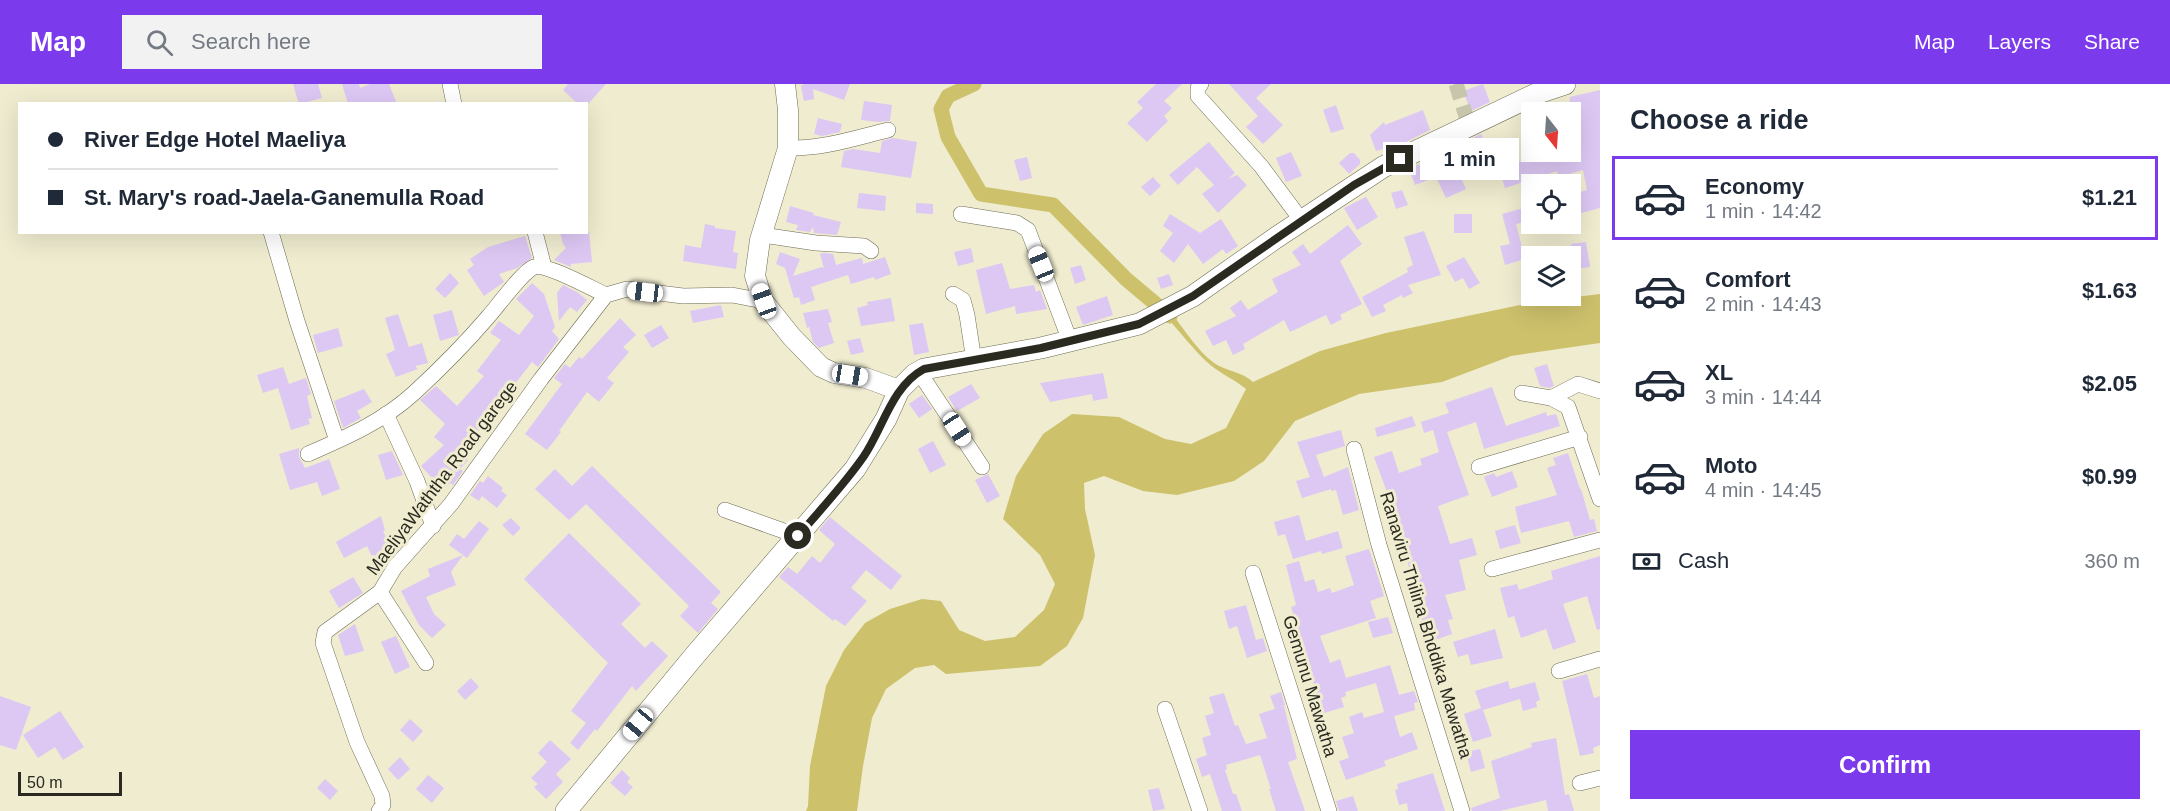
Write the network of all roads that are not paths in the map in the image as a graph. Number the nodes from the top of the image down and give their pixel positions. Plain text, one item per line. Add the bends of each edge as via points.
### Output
1 (450, 84) edge
2 (785, 84) edge
3 (1201, 84) edge
4 (1565, 84) edge
5 (454, 102) edge
6 (888, 130) dead end
7 (788, 148) junction
8 (961, 214) dead end
9 (1302, 221) junction
10 (273, 234) edge
11 (536, 234) edge
12 (762, 235) junction
13 (871, 251) dead end
14 (544, 267) junction
15 (953, 294) dead end
16 (606, 295) junction
17 (764, 301) junction
18 (1070, 341) junction
19 (974, 361) junction
20 (919, 372) junction
21 (899, 390) junction
22 (1600, 391) edge
23 (1522, 393) dead end
24 (1551, 398) junction
25 (386, 414) junction
26 (1580, 437) junction
27 (337, 441) junction
28 (1354, 449) dead end
29 (308, 454) dead end
30 (982, 467) dead end
31 (1479, 467) dead end
32 (1600, 499) edge
33 (725, 510) dead end
34 (433, 526) junction
35 (798, 536) junction
36 (1600, 540) edge
37 (1492, 569) dead end
38 (1253, 573) dead end
39 (380, 592) junction
40 (1600, 660) edge
41 (426, 663) dead end
42 (1558, 670) dead end
43 (1165, 710) dead end
44 (1600, 778) edge
45 (1580, 783) dead end
46 (380, 811) edge
47 (566, 811) edge
48 (1200, 811) edge
49 (1329, 811) edge
50 (1462, 811) edge

1 - 5 street
2 - 7 street
3 - 9 street via 1198,96 1261,165
4 - 9 main road via 1538,93 1383,167
6 - 7 street via 832,144
7 - 12 street
8 - 18 street via 1017,223 1028,230
9 - 18 main road via 1166,311 1139,324
10 - 27 street
11 - 14 street
12 - 13 street via 864,246
12 - 17 street via 755,276
14 - 16 street
14 - 25 street via 532,267 454,353 413,394
15 - 19 street via 963,300
16 - 17 street via 627,289 683,296 732,295
16 - 34 street, MaeliyaWaththa Road garege
17 - 21 street via 791,336 827,370
18 - 19 main road
19 - 20 main road
20 - 21 main road
20 - 30 street
21 - 35 main road via 866,454
22 - 24 street via 1578,384
23 - 24 street
24 - 26 street via 1568,407
25 - 27 street via 369,427
25 - 34 street
26 - 31 street
26 - 32 street
27 - 29 street
28 - 50 street, Ranaviru Thilina Bhddika Mawatha
33 - 35 street
34 - 39 street, MaeliyaWaththa Road garege via 395,567
35 - 47 main road
36 - 37 street
38 - 49 street, Gemunu Mawatha
39 - 41 street
39 - 46 street, MaeliyaWaththa Road garege via 325,632 323,643 357,742 382,796
40 - 42 street
43 - 48 street
44 - 45 street

